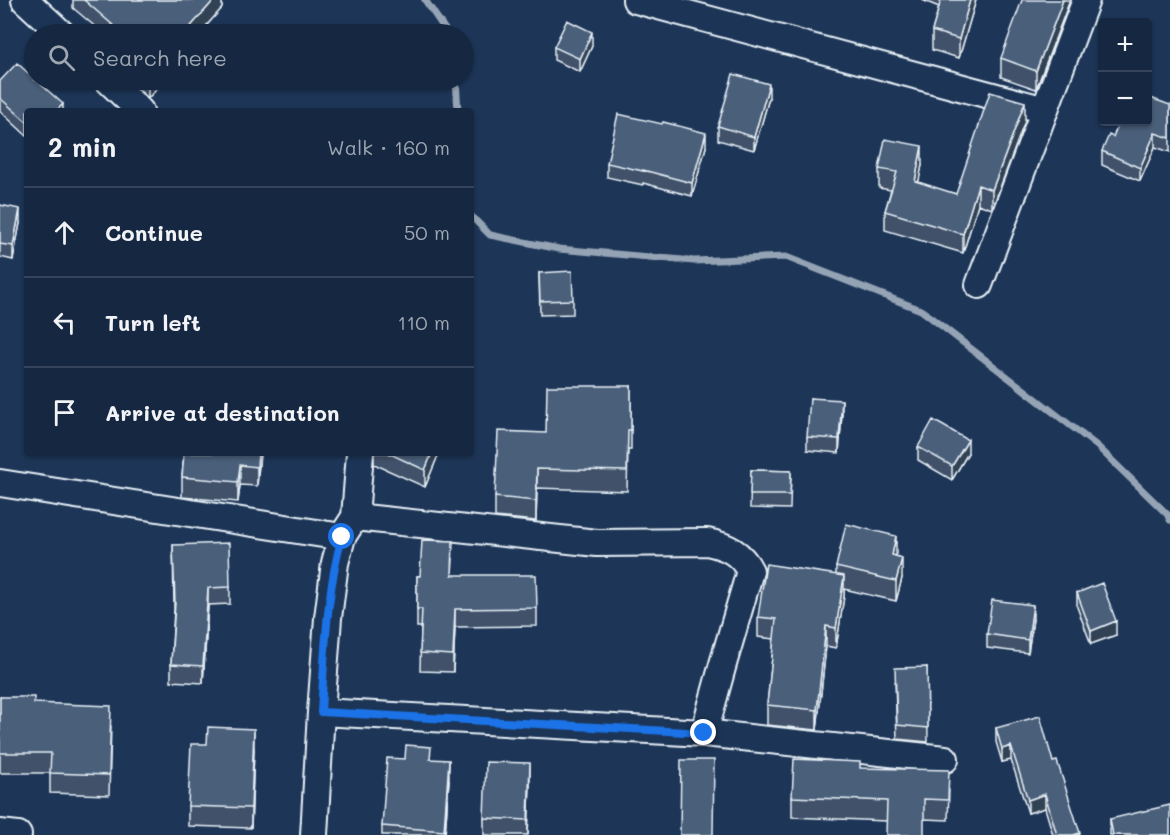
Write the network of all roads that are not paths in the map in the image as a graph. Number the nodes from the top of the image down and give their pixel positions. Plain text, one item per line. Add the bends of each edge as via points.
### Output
1 (25, 0) edge
2 (636, 0) edge
3 (1086, 0) edge
4 (51, 24) edge
5 (118, 90) edge
6 (137, 108) edge
7 (1045, 110) junction
8 (979, 285) dead end
9 (360, 456) edge
10 (0, 483) edge
11 (349, 527) junction
12 (321, 712) junction
13 (704, 733) junction
14 (945, 759) dead end
15 (0, 833) edge
16 (18, 835) edge
17 (314, 835) edge

1 - 4 street
2 - 7 street
3 - 7 street
5 - 6 street
7 - 8 street
9 - 11 street
10 - 11 street
11 - 12 street via 335,563
11 - 13 street via 597,543 723,545 745,561 750,571
12 - 13 street
12 - 17 street
13 - 14 street
15 - 16 street

